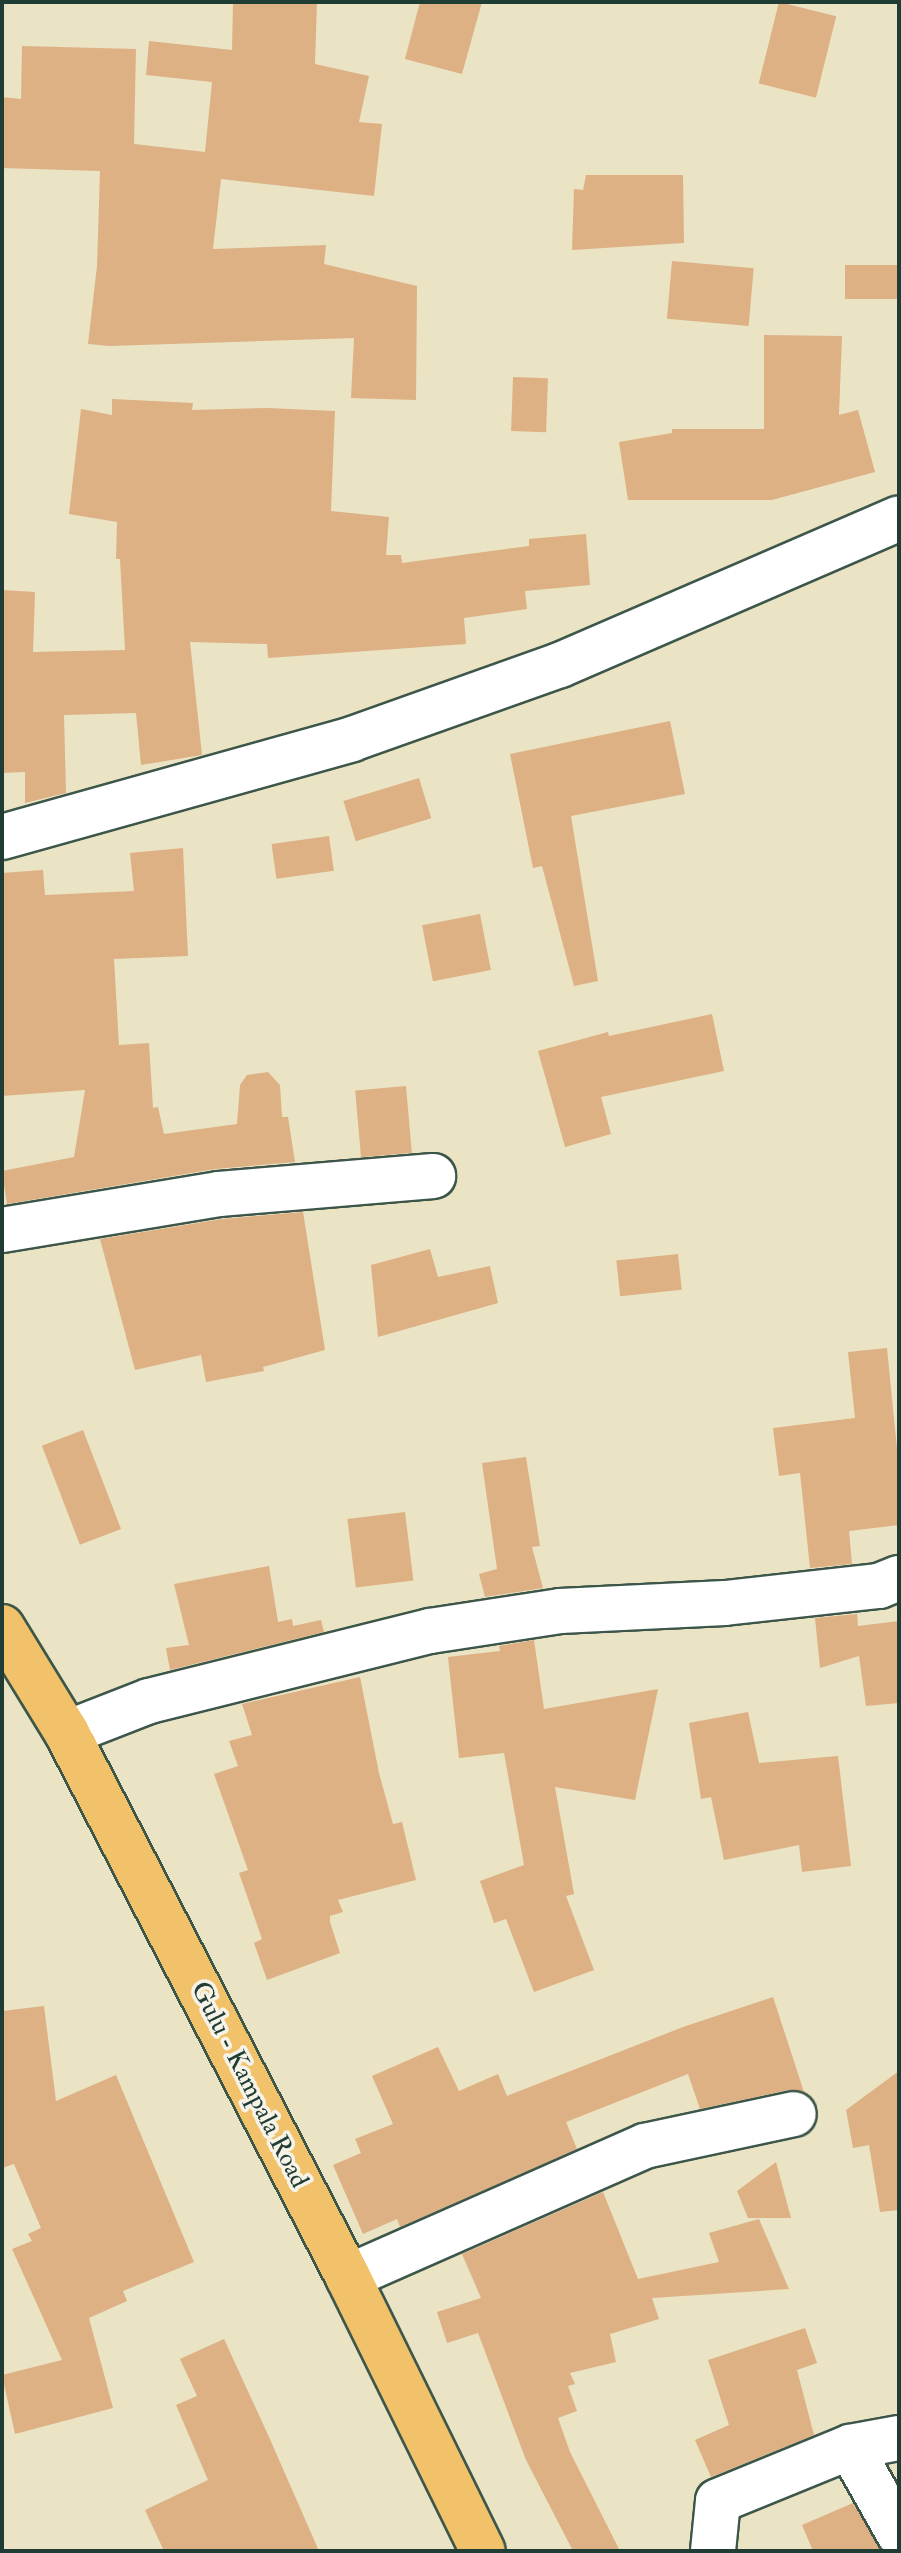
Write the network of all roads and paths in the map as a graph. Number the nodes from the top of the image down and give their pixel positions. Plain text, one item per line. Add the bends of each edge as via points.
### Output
1 (899, 518) edge
2 (2, 837) edge
3 (433, 1176) dead end
4 (2, 1230) edge
5 (899, 1578) edge
6 (2, 1627) edge
7 (67, 1733) junction
8 (794, 2114) dead end
9 (348, 2277) junction
10 (899, 2438) edge
11 (850, 2447) junction
12 (899, 2534) edge
13 (483, 2551) edge
14 (713, 2551) edge

1 - 2 street via 560,665 352,739
3 - 4 street via 219,1194
5 - 7 street via 864,1588 725,1603 560,1611 430,1631 149,1701
6 - 7 main road, Gulu - Kampala Road
7 - 9 main road, Gulu - Kampala Road
8 - 9 street via 645,2146
9 - 13 main road, Gulu - Kampala Road
10 - 11 street
11 - 12 street
11 - 14 street via 718,2501

